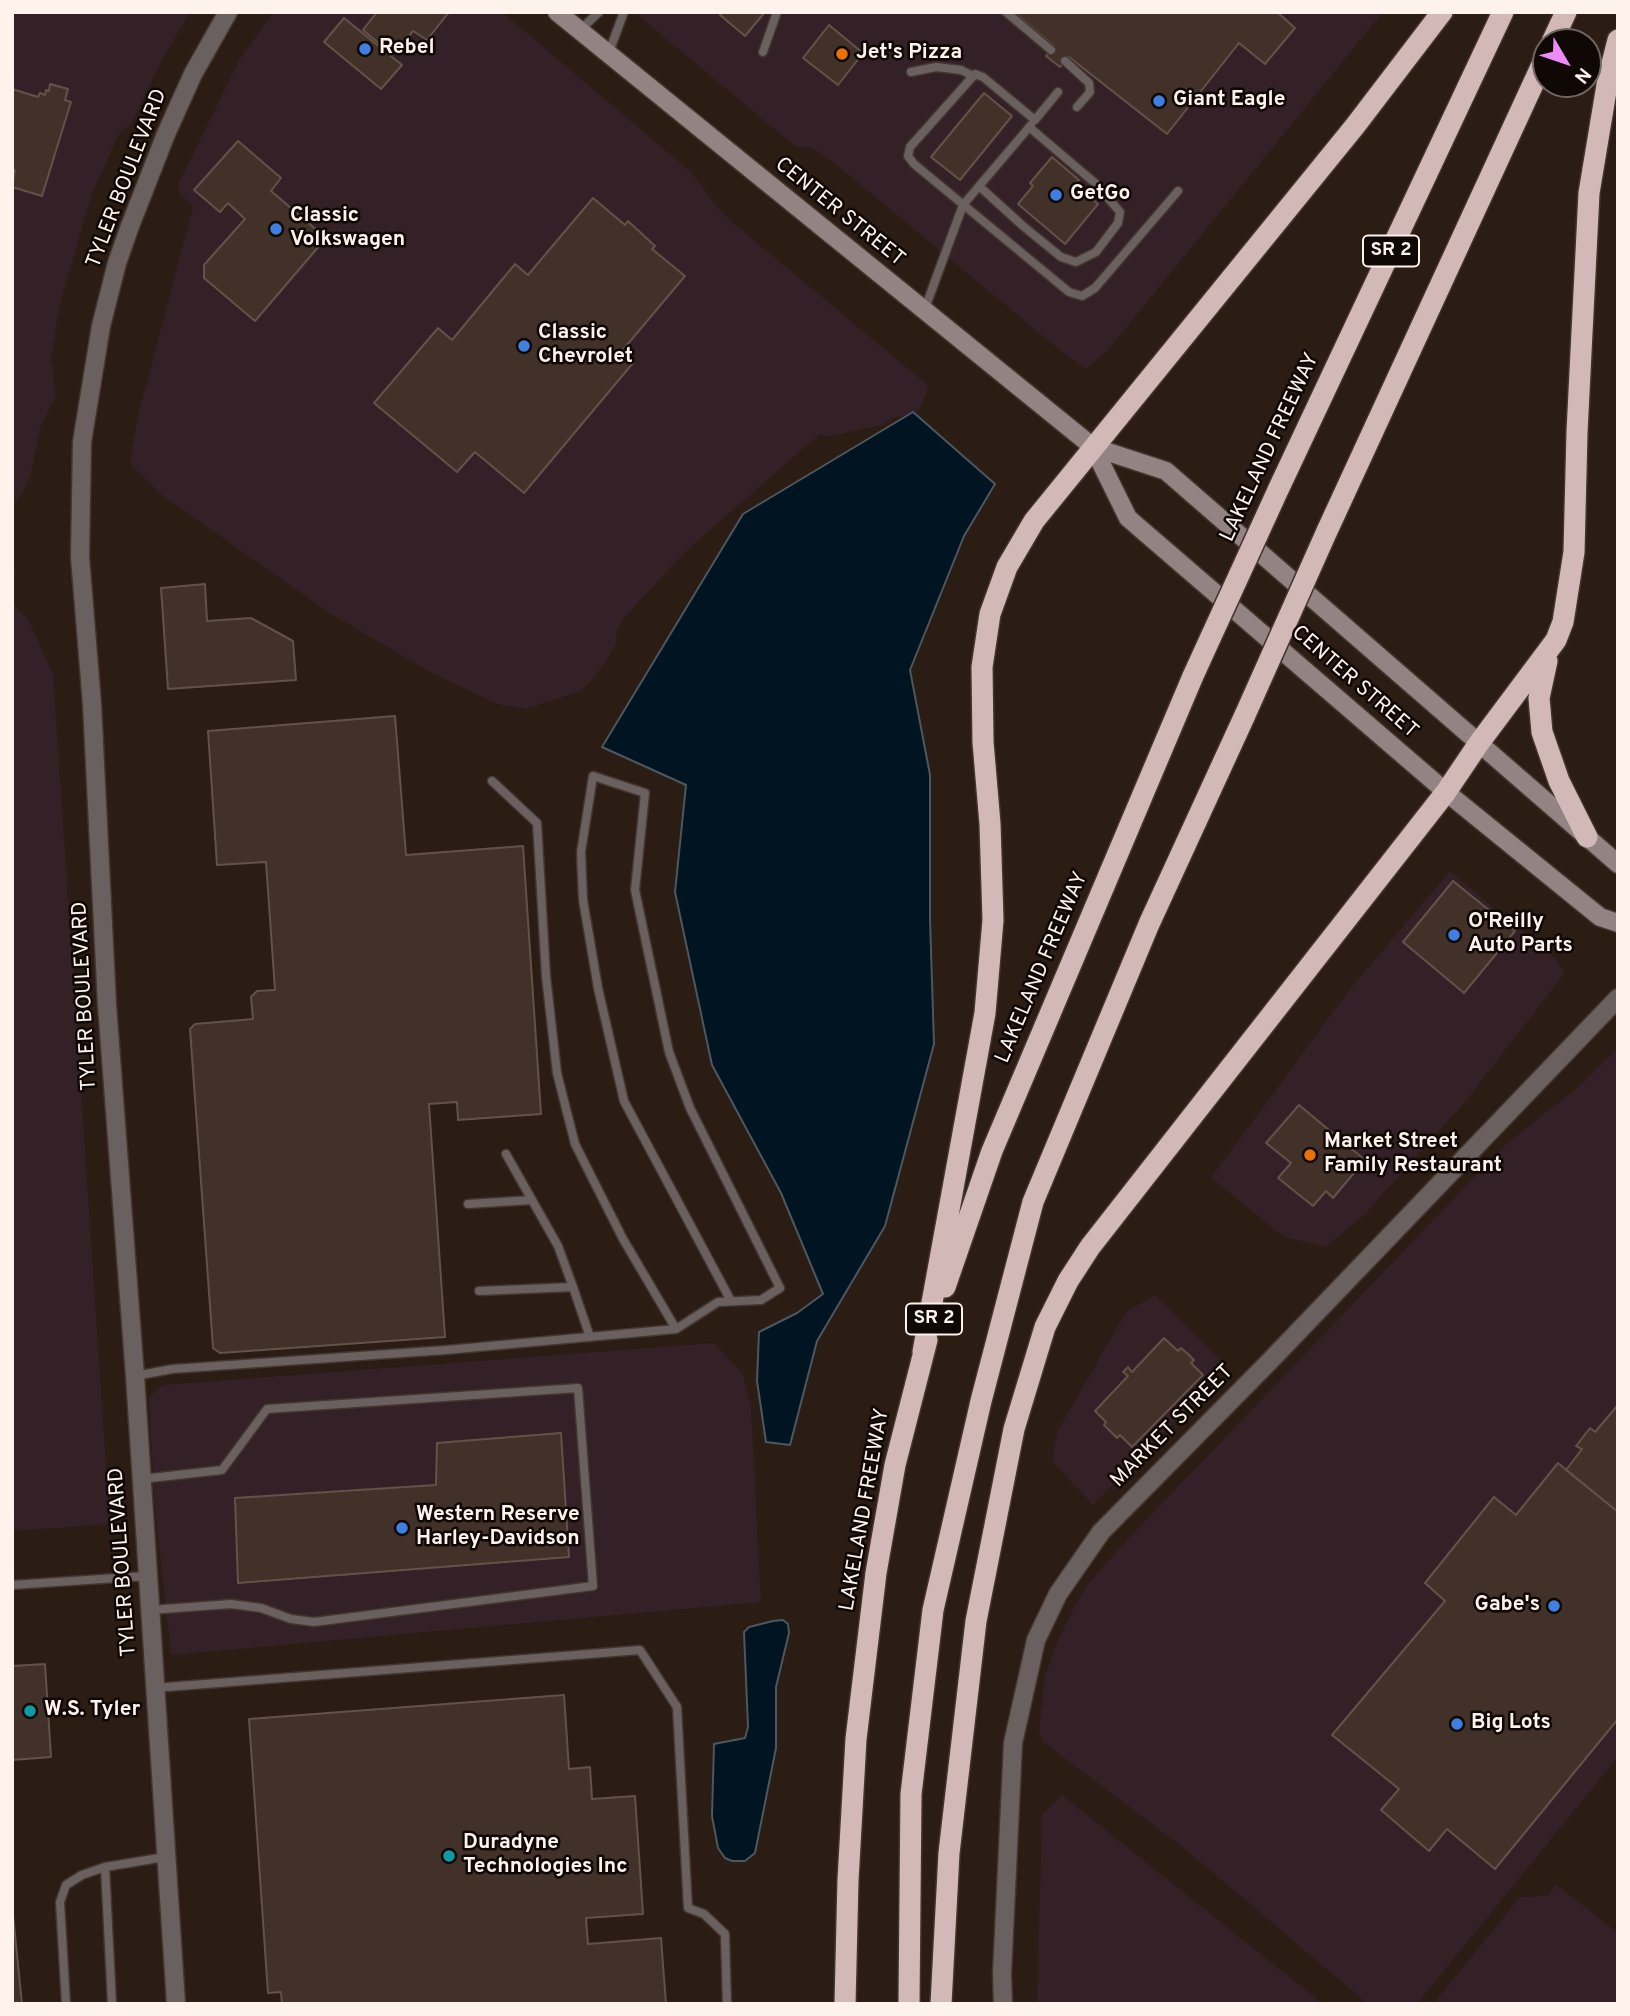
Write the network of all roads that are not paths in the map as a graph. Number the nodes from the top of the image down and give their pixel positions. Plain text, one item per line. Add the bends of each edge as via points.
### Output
1 (228, 12) edge
2 (557, 12) edge
3 (599, 12) edge
4 (624, 12) edge
5 (777, 12) edge
6 (1006, 12) edge
7 (1442, 12) edge
8 (1503, 12) edge
9 (1566, 12) edge
10 (1559, 28) edge
11 (579, 31) junction
12 (1618, 40) edge
13 (1051, 50) dead end
14 (762, 52) dead end
15 (608, 55) junction
16 (1065, 61) dead end
17 (911, 72) dead end
18 (973, 76) junction
19 (1532, 87) edge
20 (1058, 92) dead end
21 (1077, 107) dead end
22 (1032, 124) junction
23 (979, 186) junction
24 (1178, 191) dead end
25 (963, 205) junction
26 (924, 311) junction
27 (1093, 447) junction
28 (1548, 653) junction
29 (1479, 743) junction
30 (492, 781) dead end
31 (1446, 792) junction
32 (1587, 837) junction
33 (1618, 864) edge
34 (1618, 923) edge
35 (1618, 998) edge
36 (506, 1154) dead end
37 (532, 1200) junction
38 (468, 1204) dead end
39 (573, 1287) junction
40 (479, 1291) dead end
41 (731, 1301) junction
42 (676, 1329) junction
43 (590, 1337) junction
44 (923, 1352) junction
45 (135, 1376) junction
46 (142, 1479) junction
47 (148, 1576) junction
48 (12, 1585) edge
49 (150, 1610) junction
50 (155, 1688) junction
51 (165, 1857) junction
52 (105, 1867) junction
53 (66, 2004) edge
54 (112, 2004) edge
55 (176, 2004) edge
56 (727, 2004) edge
57 (845, 2004) edge
58 (909, 2004) edge
59 (941, 2004) edge
60 (1003, 2004) edge

1 - 45 street, TYLER BOULEVARD via 192,74 117,263 101,326 82,442 80,557
2 - 11 main road, CENTER STREET
3 - 11 lane
4 - 15 lane
5 - 14 lane
6 - 13 lane
7 - 27 highway
8 - 44 highway, LAKELAND FREEWAY / SR 2, bridge via 1192,676 992,1151
9 - 10 highway
11 - 15 main road, CENTER STREET
12 - 28 highway via 1589,193 1574,552 1563,622
15 - 26 main road, CENTER STREET
16 - 21 lane via 1089,83 1090,92
17 - 18 lane via 936,67
18 - 22 lane via 983,77
18 - 25 lane via 910,147 908,156
19 - 58 highway, SR 2, bridge via 1149,924 1033,1202 933,1610 911,1794
20 - 22 lane
22 - 23 lane
22 - 23 lane via 1120,212 1118,223 1096,251 1076,262 1061,257
23 - 25 lane
24 - 25 lane via 1095,288 1082,296 1069,292
25 - 26 lane
26 - 27 main road, CENTER STREET
27 - 29 main road, CENTER STREET via 1166,471
27 - 31 main road, CENTER STREET via 1128,518
27 - 44 highway via 1034,521 1007,567 990,614 982,667 993,920 986,1000
28 - 29 highway
28 - 32 highway via 1539,698 1542,732 1559,781
29 - 31 highway
29 - 32 main road, CENTER STREET
30 - 42 lane via 537,823 545,976 557,1073 575,1144
31 - 34 main road, CENTER STREET via 1600,917
31 - 59 highway via 1090,1247 1045,1327 1014,1429 976,1621 949,1853
32 - 33 main road, CENTER STREET
35 - 60 street, MARKET STREET via 1109,1524 1058,1594 1036,1640 1013,1743
36 - 37 lane
37 - 38 lane
37 - 39 lane via 558,1246
39 - 40 lane
39 - 43 lane
41 - 41 lane via 761,1300 780,1288 690,1108 669,1052 635,890 645,793 593,776 581,852 583,900 624,1101
41 - 42 lane via 718,1302
42 - 43 lane
43 - 45 lane via 172,1369
44 - 57 highway, LAKELAND FREEWAY / SR 2 via 895,1465 874,1587 856,1739
45 - 46 street, TYLER BOULEVARD
46 - 47 street, TYLER BOULEVARD
46 - 49 lane via 222,1470 267,1409 578,1388 593,1586 314,1622 231,1604
47 - 48 lane
47 - 49 street, TYLER BOULEVARD
49 - 50 street, TYLER BOULEVARD
50 - 51 street, TYLER BOULEVARD
50 - 56 lane via 640,1650 677,1707 688,1908 704,1914 725,1934
51 - 52 lane
51 - 55 street, TYLER BOULEVARD
52 - 53 lane via 66,1885 60,1902
52 - 54 lane

